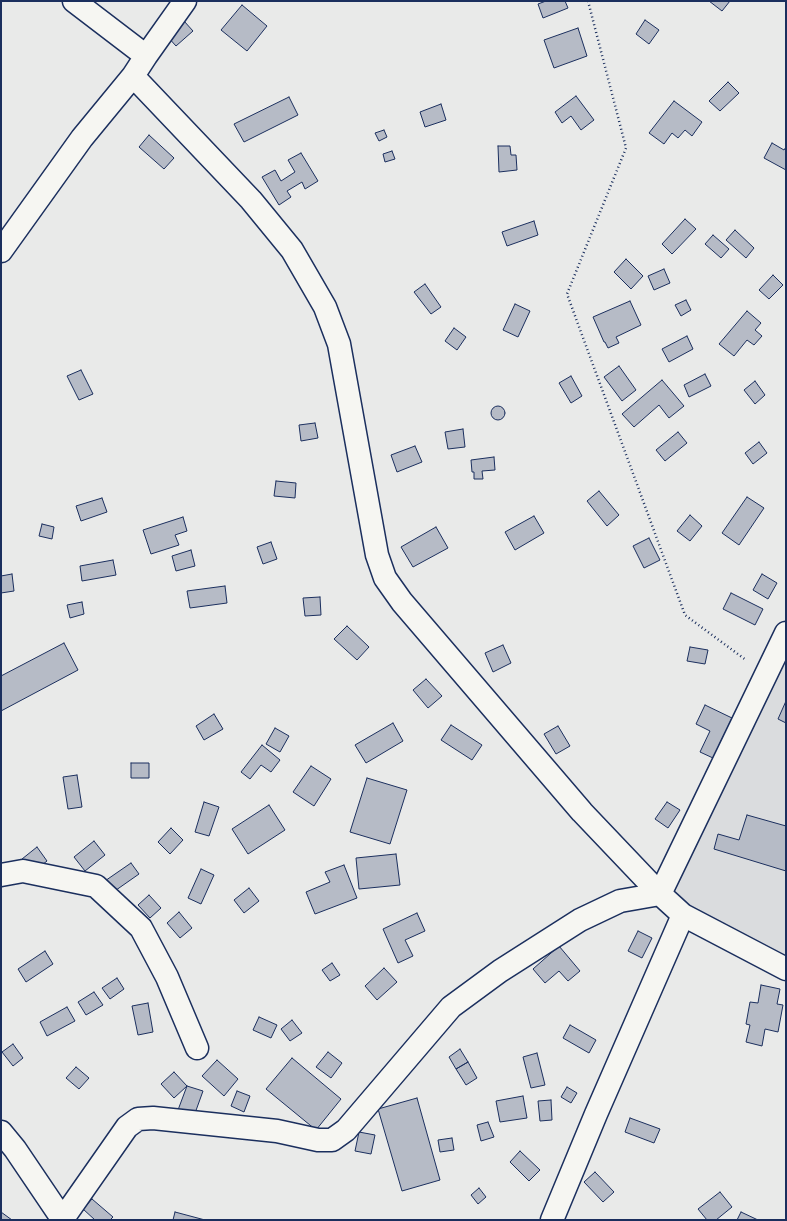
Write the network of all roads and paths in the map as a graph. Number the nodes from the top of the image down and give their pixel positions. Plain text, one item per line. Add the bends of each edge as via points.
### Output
1 (74, 1) edge
2 (185, 1) edge
3 (588, 1) edge
4 (146, 56) junction
5 (133, 76) junction
6 (2, 248) edge
7 (786, 633) edge
8 (766, 675) junction
9 (1, 875) edge
10 (660, 894) junction
11 (683, 915) junction
12 (786, 969) edge
13 (197, 1048) dead end
14 (1, 1132) edge
15 (62, 1220) edge
16 (552, 1220) edge

1 - 4 street
2 - 4 street
3 - 8 path via 626,148 567,294 685,615
4 - 5 street
5 - 6 street via 82,138
5 - 10 street via 251,200 292,250 325,307 339,344 378,554 385,578 402,602 582,812
7 - 8 street
8 - 10 street
9 - 13 street via 23,872 96,886 141,928 167,977
10 - 11 street
10 - 15 street via 620,901 580,920 500,971 451,1007 346,1130 332,1140 318,1140 270,1130 153,1118 138,1119 127,1127
11 - 12 street
11 - 16 street
14 - 15 street

